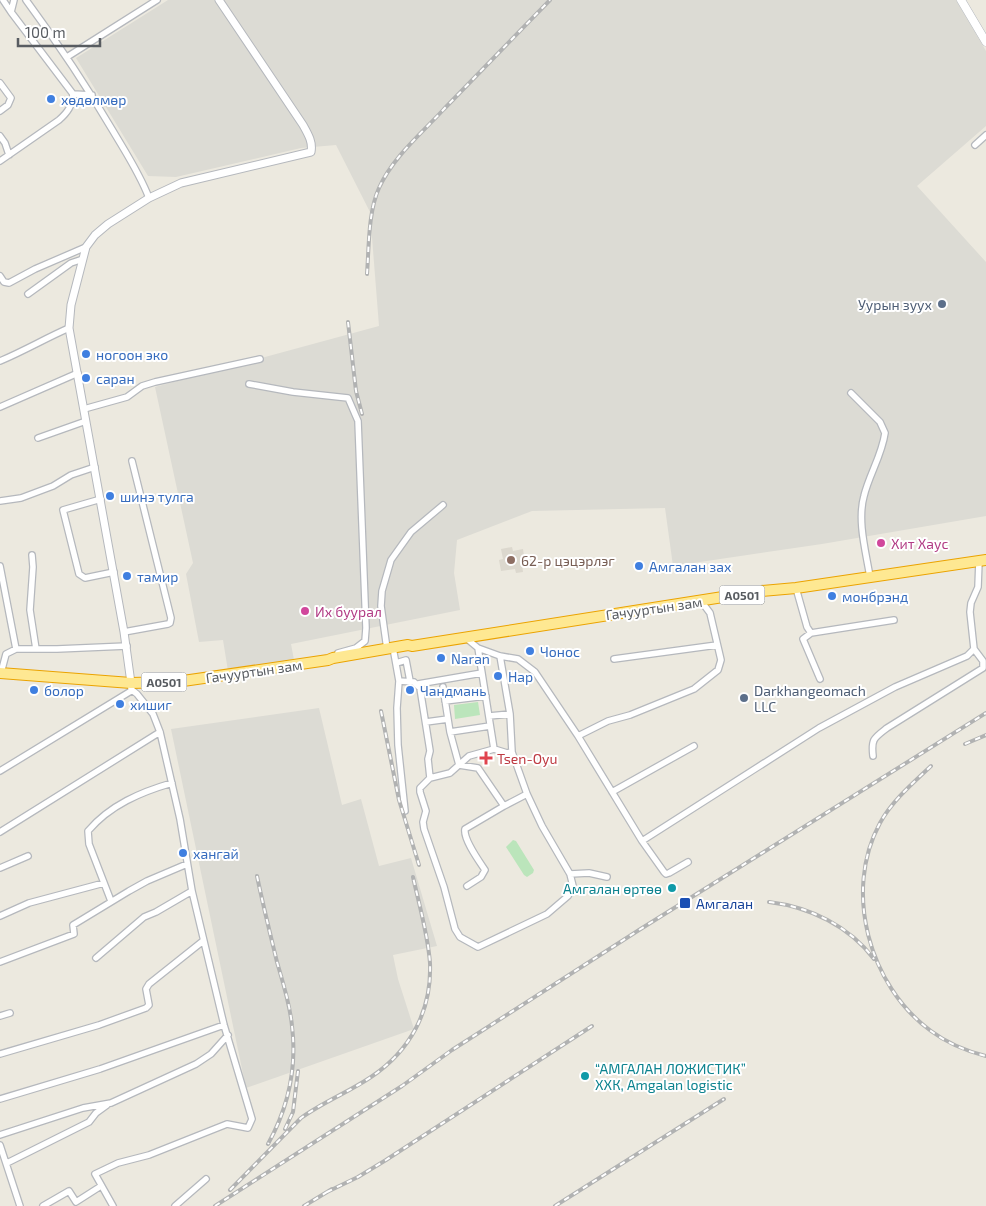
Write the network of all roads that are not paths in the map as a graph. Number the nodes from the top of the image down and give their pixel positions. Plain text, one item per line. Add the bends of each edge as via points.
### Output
1 (3, 0) edge
2 (14, 0) edge
3 (26, 0) edge
4 (157, 0) edge
5 (219, 0) edge
6 (961, 0) edge
7 (12, 12) junction
8 (986, 42) edge
9 (67, 57) junction
10 (83, 81) junction
11 (0, 84) edge
12 (76, 94) junction
13 (92, 95) junction
14 (0, 112) edge
15 (986, 135) edge
16 (0, 136) edge
17 (976, 145) dead end
18 (9, 155) junction
19 (0, 161) edge
20 (149, 198) junction
21 (86, 247) junction
22 (82, 258) junction
23 (0, 276) edge
24 (28, 294) dead end
25 (70, 328) junction
26 (260, 359) dead end
27 (0, 361) edge
28 (78, 373) junction
29 (249, 384) dead end
30 (851, 393) dead end
31 (0, 407) edge
32 (84, 409) junction
33 (86, 421) junction
34 (38, 438) dead end
35 (132, 460) dead end
36 (95, 467) junction
37 (101, 499) junction
38 (0, 501) edge
39 (443, 505) dead end
40 (32, 555) dead end
41 (983, 560) edge
42 (0, 566) edge
43 (114, 572) junction
44 (870, 577) junction
45 (796, 588) junction
46 (701, 602) junction
47 (894, 620) dead end
48 (124, 632) junction
49 (810, 633) junction
50 (466, 638) junction
51 (717, 645) junction
52 (127, 646) junction
53 (478, 648) junction
54 (16, 649) junction
55 (36, 649) junction
56 (974, 649) junction
57 (392, 655) junction
58 (500, 656) junction
59 (327, 658) junction
60 (614, 659) dead end
61 (1, 673) edge
62 (482, 673) junction
63 (820, 679) dead end
64 (399, 681) junction
65 (410, 681) junction
66 (418, 684) junction
67 (131, 687) junction
68 (443, 687) dead end
69 (486, 696) junction
70 (445, 701) junction
71 (510, 714) junction
72 (489, 716) junction
73 (448, 719) junction
74 (426, 722) junction
75 (490, 726) junction
76 (160, 732) junction
77 (450, 732) junction
78 (578, 736) junction
79 (694, 746) dead end
80 (494, 749) junction
81 (512, 752) junction
82 (873, 756) dead end
83 (459, 765) junction
84 (0, 771) edge
85 (430, 778) junction
86 (172, 783) junction
87 (612, 792) junction
88 (527, 794) junction
89 (504, 806) junction
90 (405, 811) dead end
91 (0, 832) edge
92 (642, 841) junction
93 (28, 856) dead end
94 (688, 862) dead end
95 (187, 864) junction
96 (0, 868) edge
97 (570, 874) junction
98 (607, 877) dead end
99 (104, 883) junction
100 (467, 886) dead end
101 (192, 891) junction
102 (111, 901) junction
103 (0, 916) edge
104 (203, 941) junction
105 (96, 958) dead end
106 (0, 962) edge
107 (10, 1013) dead end
108 (0, 1016) edge
109 (224, 1025) junction
110 (228, 1035) junction
111 (0, 1054) edge
112 (0, 1099) edge
113 (111, 1103) junction
114 (0, 1135) edge
115 (0, 1145) edge
116 (7, 1164) junction
117 (206, 1179) dead end
118 (101, 1186) junction
119 (78, 1204) edge
120 (20, 1206) edge
121 (43, 1206) edge
122 (113, 1206) edge
123 (175, 1206) edge

1 - 7 street
2 - 7 street
3 - 9 street
4 - 9 street
5 - 20 street via 303,125 310,138 311,152 181,183
6 - 8 main road
7 - 12 street
9 - 10 street
10 - 12 street
10 - 13 street
11 - 14 street via 11,98
12 - 13 street
12 - 18 street via 64,116
13 - 20 street via 142,179
15 - 17 street
16 - 18 street
18 - 19 street
20 - 21 street via 95,235
21 - 22 street
21 - 23 street via 10,283 4,282
22 - 24 street
22 - 25 street via 71,305
25 - 27 street
25 - 28 street
26 - 32 street via 155,382 142,386 127,397
28 - 31 street
28 - 32 street
29 - 59 street via 348,398 358,421 366,635 365,642 356,648
30 - 44 street via 880,422 885,433 863,498
32 - 33 street
33 - 34 street
33 - 36 street
35 - 48 street via 171,618 168,624
36 - 37 street
36 - 38 street via 29,495
37 - 43 street
37 - 43 street via 63,510 81,577
39 - 57 street via 411,532 391,560 381,606
40 - 55 street via 30,610
41 - 44 highway, Гачууртын зам / A0501
41 - 56 street via 970,612
42 - 54 street
43 - 48 street
44 - 45 highway, Гачууртын зам / A0501
45 - 46 highway, Гачууртын зам / A0501
45 - 49 street
46 - 50 highway, Гачууртын зам / A0501
46 - 51 street via 710,614
47 - 49 street
48 - 52 street
49 - 63 street via 803,639
50 - 53 street
50 - 57 highway, Гачууртын зам / A0501 via 408,645
51 - 60 street
51 - 78 street via 721,660 718,670 694,689 608,721
52 - 55 street
52 - 67 street
53 - 58 street
53 - 62 street
54 - 55 street
54 - 61 street via 6,654
56 - 82 street via 983,661 983,668 886,728 874,738
56 - 92 street via 967,656 895,687 819,728
57 - 59 highway, Гачууртын зам / A0501
57 - 64 street
57 - 65 street via 406,660
58 - 71 street
58 - 78 street via 518,659 535,672
59 - 67 highway, Гачууртын зам / A0501
61 - 67 highway, Гачууртын зам / A0501
62 - 66 street
62 - 69 street
64 - 65 street
64 - 90 street via 398,745
65 - 66 street
66 - 74 street
67 - 76 street via 152,714
67 - 84 street
68 - 70 street
69 - 70 street
69 - 72 street
70 - 73 street
71 - 72 street
71 - 81 street
72 - 75 street
73 - 74 street
73 - 77 street
74 - 85 street
75 - 77 street
75 - 80 street
76 - 86 street
76 - 91 street
77 - 83 street
78 - 87 street
79 - 87 street
80 - 81 street
80 - 83 street via 468,756
81 - 88 street
83 - 85 street via 450,773
83 - 89 street via 478,768
85 - 97 street via 420,788 426,811 424,829 460,937 474,946 482,946 547,914 571,891
86 - 95 street
86 - 99 street via 122,803 97,820 88,831 89,844
87 - 92 street
88 - 89 street
88 - 97 street
89 - 100 street via 465,829 464,833 485,870 481,877
92 - 94 street via 666,874
93 - 96 street
95 - 101 street
95 - 102 street
97 - 98 street via 589,873
99 - 102 street
99 - 103 street via 29,903
101 - 104 street
101 - 105 street via 140,920
102 - 106 street via 74,925 74,934
104 - 109 street
104 - 111 street via 149,984 146,989 149,1005 146,1008
107 - 108 street
109 - 110 street
109 - 112 street via 100,1069
110 - 113 street via 196,1064
110 - 118 street via 252,1119 248,1128 227,1124 148,1155 118,1163 95,1174
113 - 114 street via 83,1108
113 - 116 street via 89,1122
115 - 116 street
116 - 120 street
117 - 123 street
118 - 119 street
118 - 122 street
119 - 121 street via 69,1191

